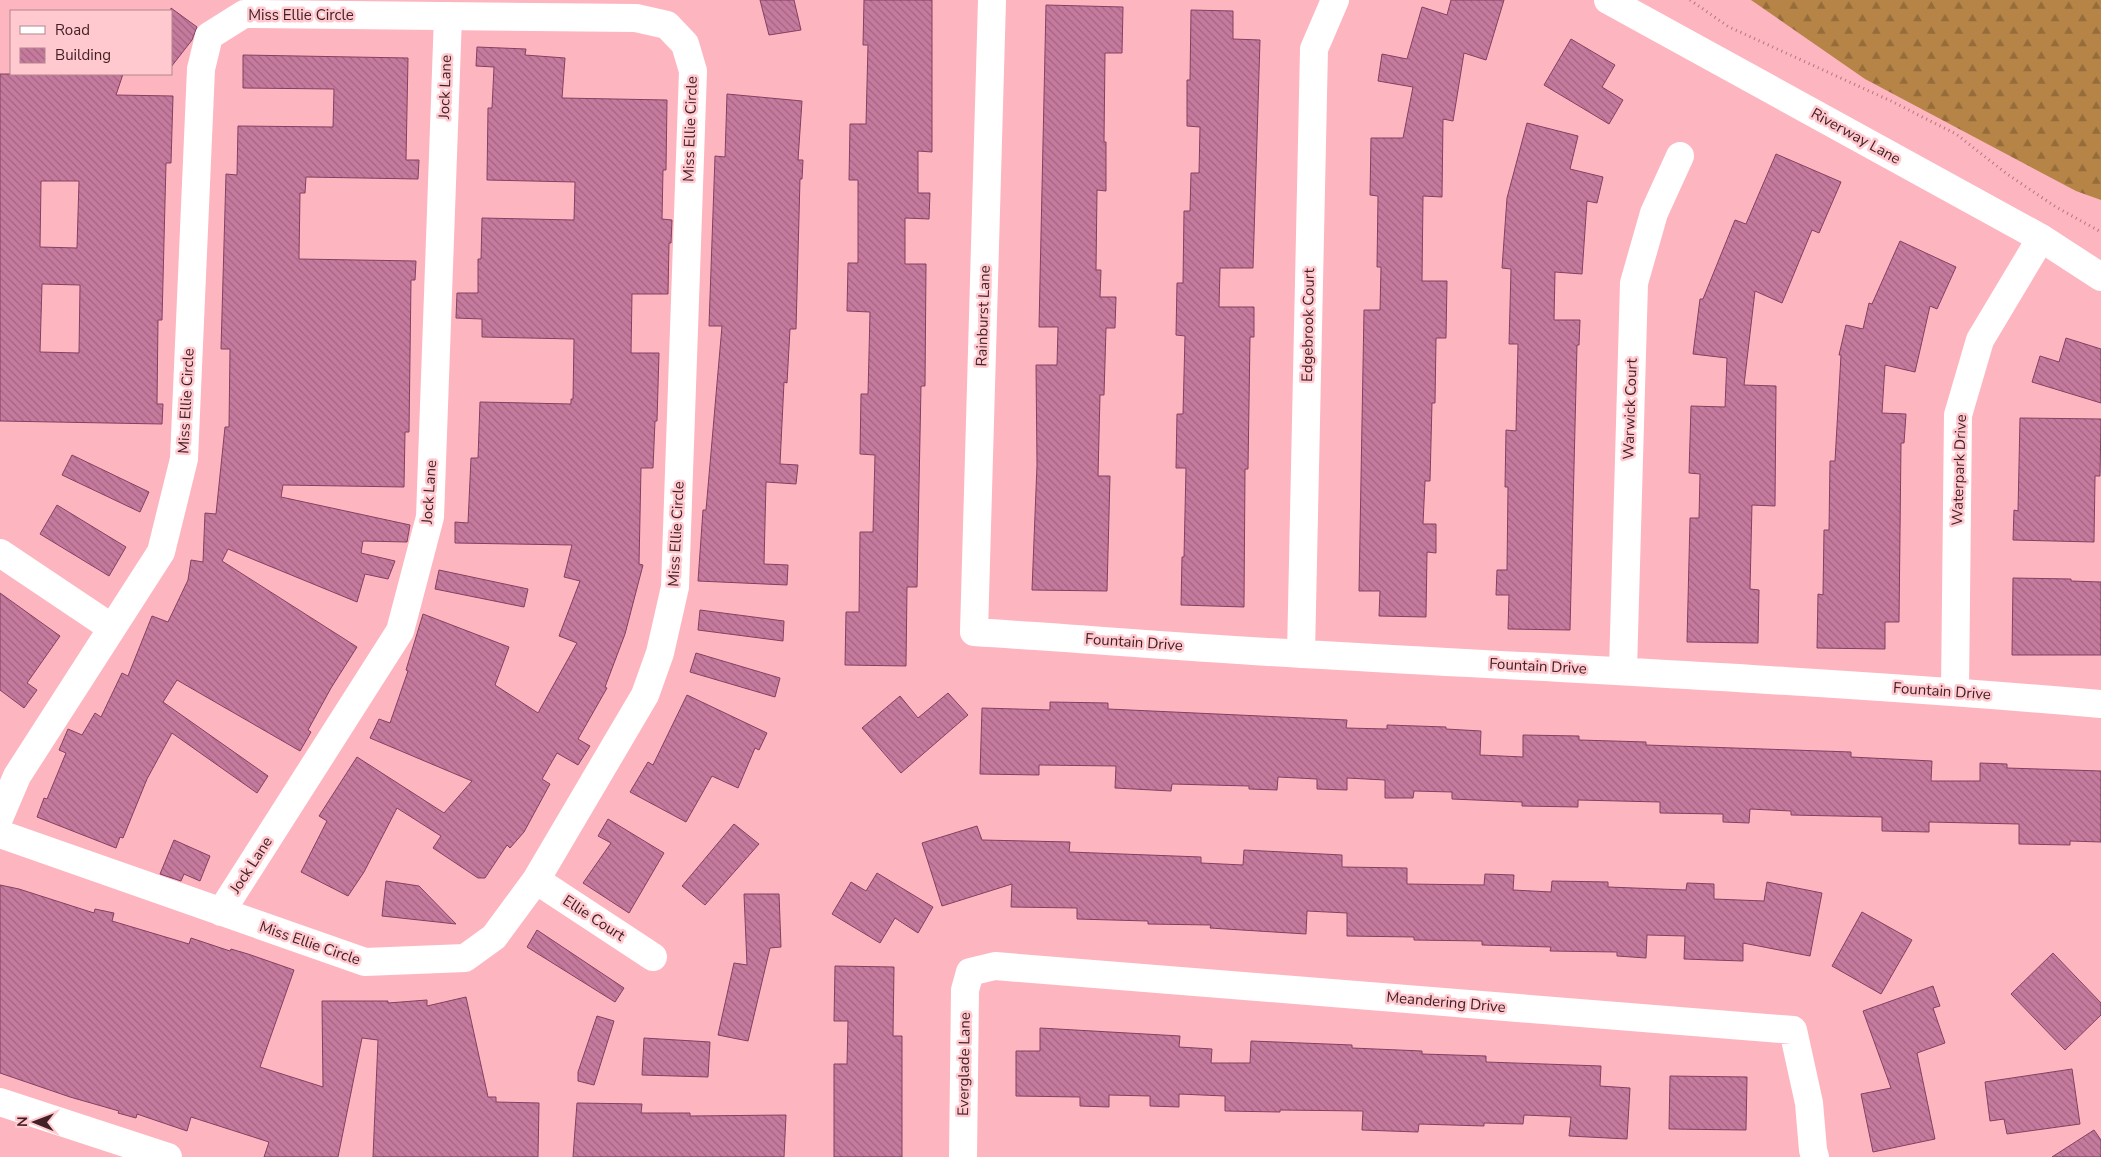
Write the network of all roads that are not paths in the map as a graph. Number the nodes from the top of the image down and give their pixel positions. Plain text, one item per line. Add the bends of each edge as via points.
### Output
1 (992, 0) edge
2 (1335, 0) edge
3 (1608, 0) edge
4 (448, 16) junction
5 (1680, 156) dead end
6 (2041, 238) junction
7 (2101, 278) edge
8 (0, 553) edge
9 (112, 628) junction
10 (974, 632) joint
11 (1301, 654) junction
12 (1623, 670) junction
13 (1955, 691) junction
14 (2101, 704) edge
15 (0, 816) edge
16 (0, 834) edge
17 (536, 880) junction
18 (221, 912) junction
19 (653, 957) dead end
20 (970, 972) joint
21 (0, 1102) edge
22 (168, 1157) edge
23 (963, 1157) edge
24 (1815, 1157) edge

1 - 10 street, Rainburst Lane
2 - 11 street, Edgebrook Court via 1314,49
3 - 6 street, Riverway Lane
4 - 9 street, Miss Ellie Circle via 244,14 209,36 201,69 184,460 161,552
4 - 17 street, Miss Ellie Circle via 636,18 667,25 685,44 692,71 675,587 660,653 645,695
4 - 18 street, Jock Lane via 430,517 400,631
5 - 12 street, Warwick Court via 1654,213 1634,283
6 - 7 street, Riverway Lane
6 - 13 street, Waterpark Drive via 1980,340 1958,416
8 - 9 street
9 - 15 street, Miss Ellie Circle via 17,776
10 - 11 street, Fountain Drive
11 - 12 street, Fountain Drive
12 - 13 street, Fountain Drive
13 - 14 street, Fountain Drive
16 - 18 street, Miss Ellie Circle
17 - 18 street, Miss Ellie Circle via 494,937 465,958 365,962
17 - 19 street, Ellie Court
20 - 23 street, Everglade Lane via 965,990
20 - 24 street, Meandering Drive via 995,966 1793,1030 1809,1103
21 - 22 street

